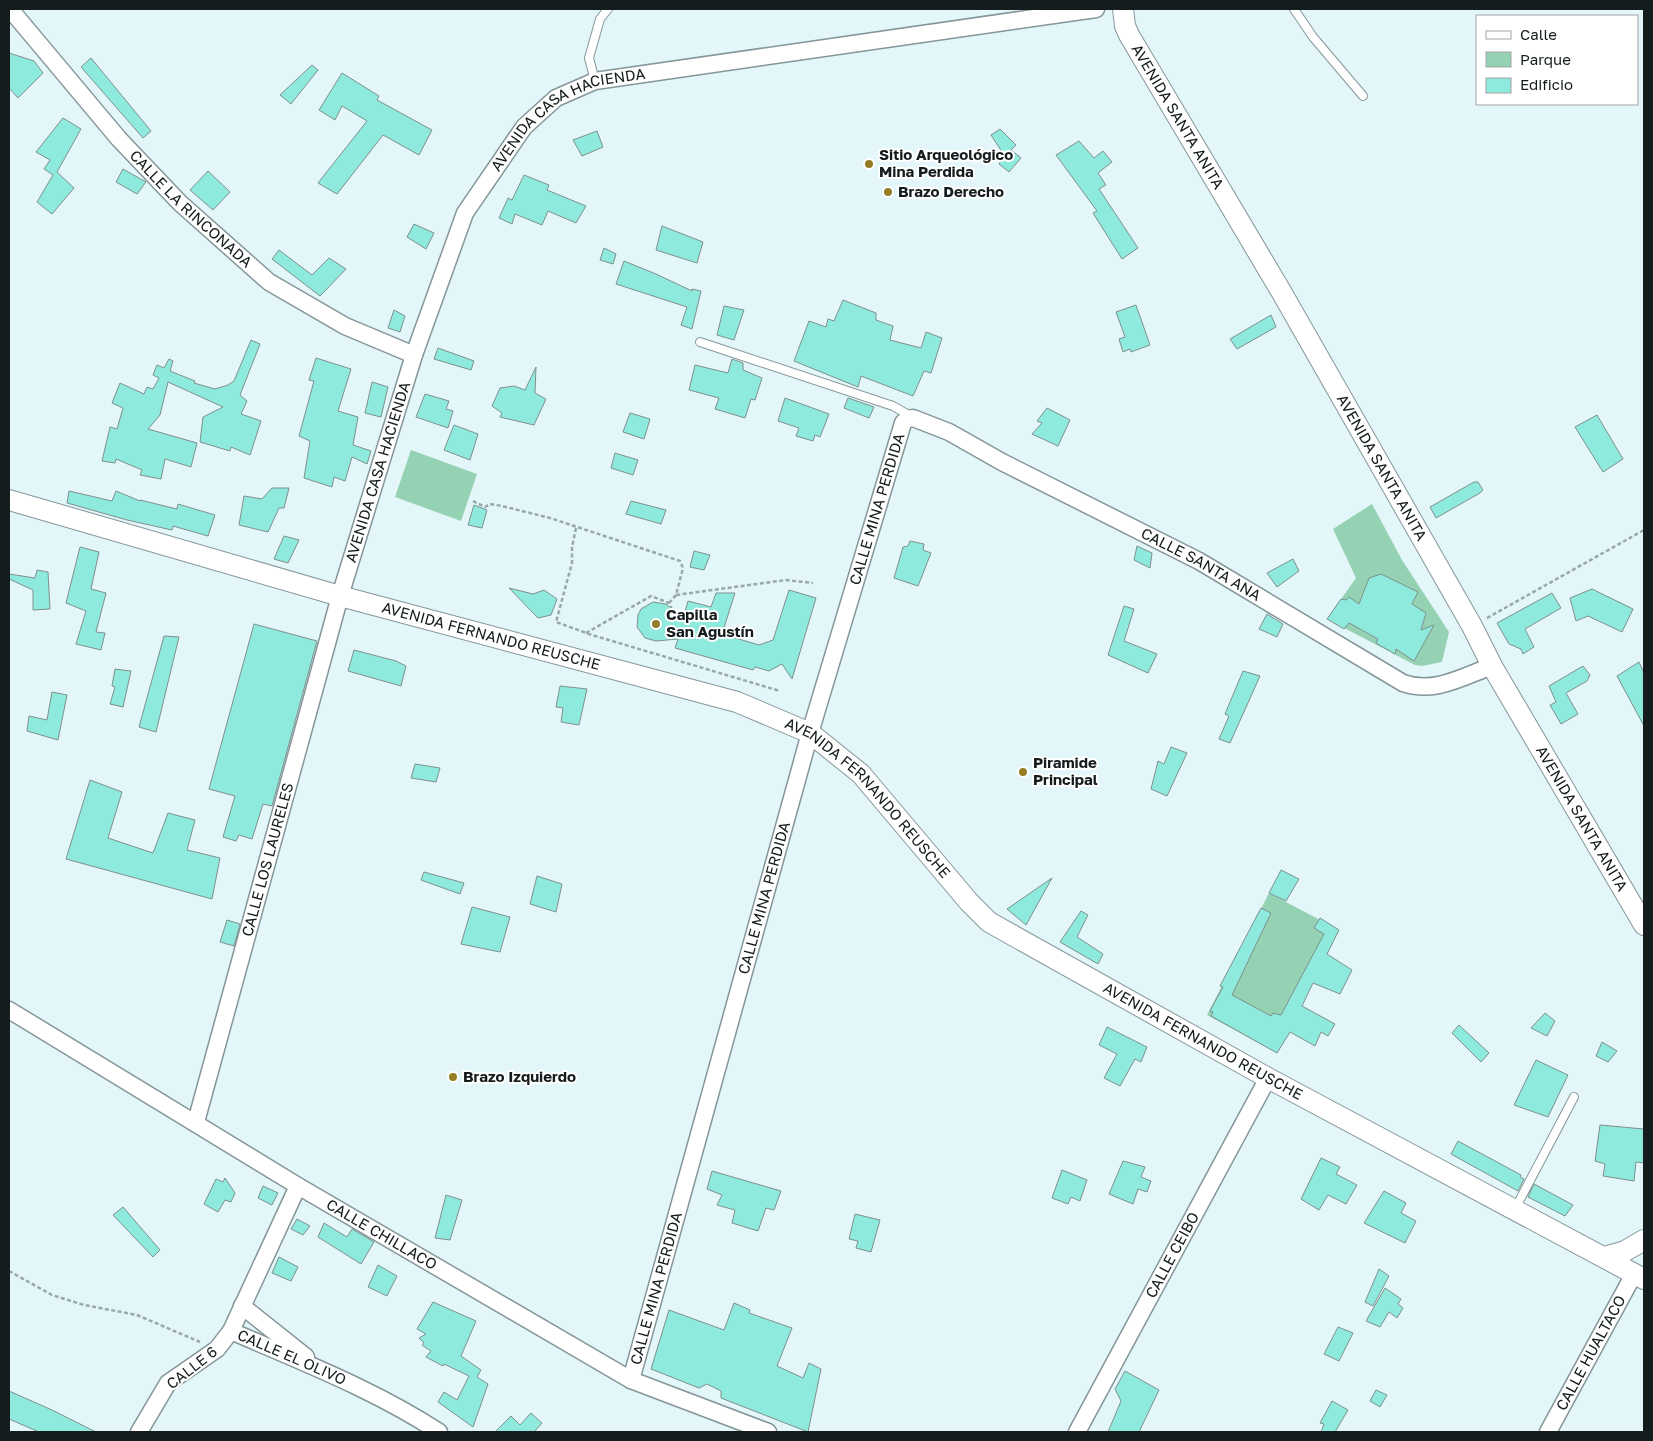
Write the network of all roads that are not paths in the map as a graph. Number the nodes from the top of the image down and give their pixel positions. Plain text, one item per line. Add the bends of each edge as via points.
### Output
1 (10, 9) edge
2 (608, 9) edge
3 (1096, 9) edge
4 (1123, 9) edge
5 (1294, 9) edge
6 (595, 81) junction
7 (1363, 96) dead end
8 (700, 342) dead end
9 (414, 355) junction
10 (910, 419) junction
11 (9, 500) edge
12 (340, 596) junction
13 (1492, 666) junction
14 (810, 732) junction
15 (1644, 926) edge
16 (9, 1010) edge
17 (1268, 1078) junction
18 (1574, 1097) dead end
19 (196, 1122) junction
20 (298, 1186) junction
21 (1515, 1209) junction
22 (1644, 1240) edge
23 (1604, 1257) junction
24 (1639, 1277) edge
25 (242, 1306) junction
26 (231, 1331) junction
27 (321, 1370) junction
28 (631, 1380) junction
29 (139, 1432) edge
30 (439, 1432) edge
31 (768, 1432) edge
32 (1077, 1432) edge
33 (1548, 1432) edge

1 - 9 street, CALLE LA RINCONADA via 119,139 173,196 268,282 345,326
2 - 6 lane via 600,19 589,58
3 - 6 street, AVENIDA CASA HACIENDA
4 - 13 street, AVENIDA SANTA ANITA via 1129,35 1282,293
5 - 7 lane via 1313,37
6 - 9 street, AVENIDA CASA HACIENDA via 556,98 524,127 465,213
8 - 10 lane via 894,406
9 - 12 street, AVENIDA CASA HACIENDA
10 - 13 street, CALLE SANTA ANA via 949,432 1199,561 1403,684 1418,688 1437,686
10 - 14 street, CALLE MINA PERDIDA via 903,423
11 - 12 street, AVENIDA FERNANDO REUSCHE
12 - 14 street, AVENIDA FERNANDO REUSCHE via 737,702
12 - 19 street, CALLE LOS LAURELES
13 - 15 street, AVENIDA SANTA ANITA
14 - 17 street, AVENIDA FERNANDO REUSCHE via 861,774 969,902 990,922
14 - 28 street, CALLE MINA PERDIDA
16 - 19 street, CALLE CHILLACO
17 - 21 street, AVENIDA FERNANDO REUSCHE
17 - 32 street, CALLE CEIBO
18 - 21 lane
19 - 20 street, CALLE CHILLACO
20 - 25 street, CALLE EL OLIVO
20 - 28 street, CALLE CHILLACO
21 - 23 street, AVENIDA FERNANDO REUSCHE
22 - 23 street via 1625,1251
23 - 24 street, AVENIDA FERNANDO REUSCHE
24 - 33 street, CALLE HUALTACO
25 - 26 street, CALLE EL OLIVO
25 - 27 street
26 - 27 street, CALLE EL OLIVO
26 - 29 street, CALLE 6 via 218,1349 168,1383
27 - 30 street, CALLE EL OLIVO via 410,1413
28 - 31 street, CALLE CHILLACO

